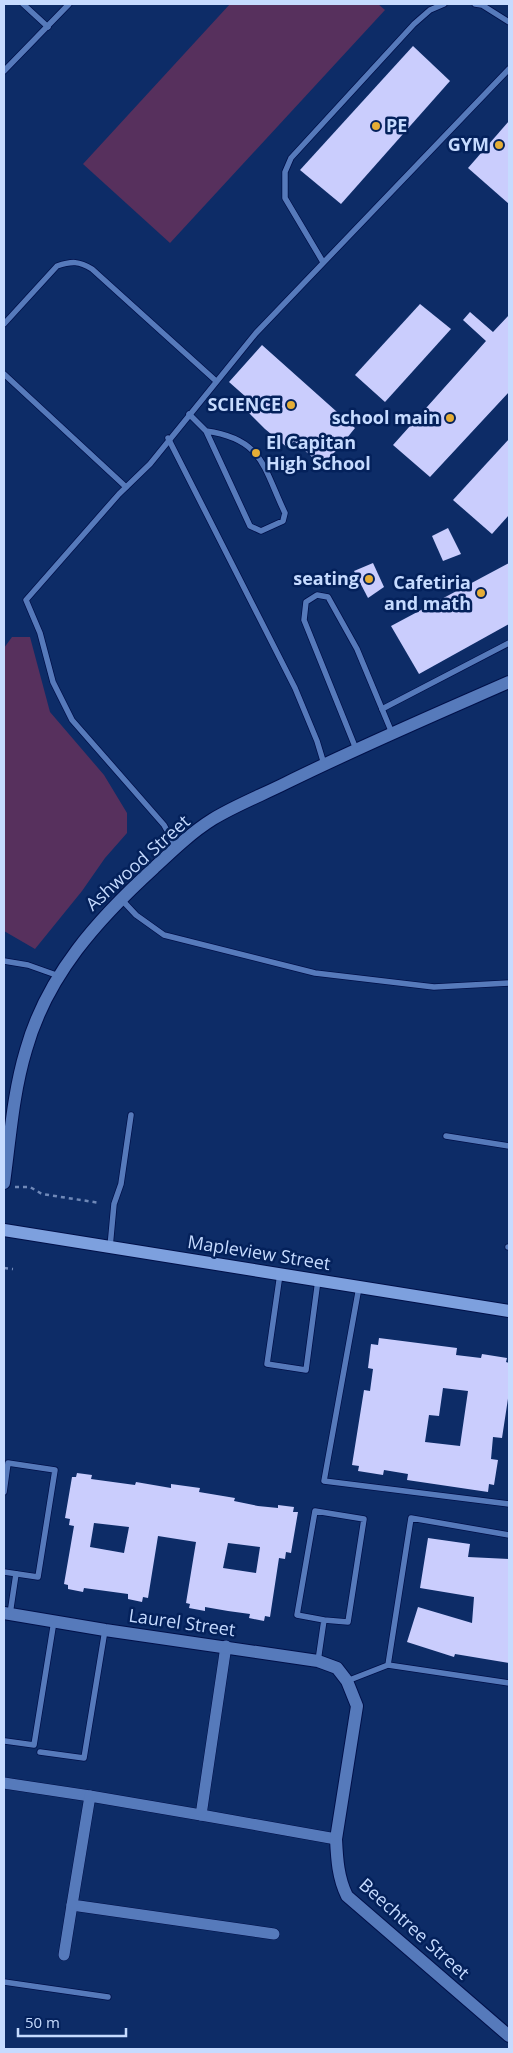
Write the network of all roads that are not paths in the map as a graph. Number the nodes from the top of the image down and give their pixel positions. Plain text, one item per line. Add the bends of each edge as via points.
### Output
1 (23, 4) edge
2 (69, 4) edge
3 (444, 4) edge
4 (475, 4) edge
5 (509, 22) edge
6 (48, 26) junction
7 (509, 69) edge
8 (4, 71) edge
9 (507, 76) edge
10 (323, 262) junction
11 (4, 324) edge
12 (4, 374) edge
13 (216, 381) junction
14 (188, 414) junction
15 (206, 432) junction
16 (168, 438) junction
17 (126, 486) junction
18 (509, 643) edge
19 (509, 682) edge
20 (382, 709) junction
21 (392, 733) junction
22 (356, 749) junction
23 (324, 764) junction
24 (176, 847) junction
25 (121, 898) junction
26 (4, 961) edge
27 (59, 976) junction
28 (509, 983) edge
29 (131, 1115) dead end
30 (446, 1136) dead end
31 (509, 1146) edge
32 (4, 1182) edge
33 (4, 1230) edge
34 (110, 1247) junction
35 (280, 1274) junction
36 (318, 1280) junction
37 (359, 1287) junction
38 (509, 1311) edge
39 (4, 1492) edge
40 (509, 1504) edge
41 (509, 1535) edge
42 (4, 1572) edge
43 (16, 1574) junction
44 (7, 1613) edge
45 (324, 1620) junction
46 (54, 1621) junction
47 (105, 1630) junction
48 (226, 1646) junction
49 (318, 1660) junction
50 (388, 1665) junction
51 (348, 1681) junction
52 (509, 1683) edge
53 (5, 1741) edge
54 (40, 1752) dead end
55 (4, 1783) edge
56 (90, 1796) junction
57 (201, 1815) junction
58 (336, 1839) junction
59 (72, 1905) junction
60 (274, 1934) dead end
61 (64, 1955) dead end
62 (4, 1982) edge
63 (108, 1998) dead end
64 (508, 2031) edge

1 - 6 lane
2 - 6 lane
3 - 10 lane via 430,10 414,24 291,158 285,172 285,198
4 - 5 lane
6 - 8 lane
7 - 9 lane
9 - 10 lane
10 - 13 lane via 256,332
11 - 13 lane via 58,266 81,262
12 - 17 lane
13 - 14 lane
14 - 15 lane
14 - 16 lane
15 - 15 lane via 250,526 261,532 283,521 285,513 255,452 234,437
16 - 17 lane via 150,464
16 - 23 lane via 295,688
17 - 24 lane via 26,600 40,633 53,682 72,720 164,825
18 - 20 lane
19 - 21 street, Ashwood Street
20 - 21 lane
20 - 22 lane via 357,649 328,597 317,595 306,602 304,620 309,636
21 - 22 street, Ashwood Street
22 - 23 street, Ashwood Street
23 - 24 street, Ashwood Street via 212,819
24 - 25 street, Ashwood Street
25 - 27 street, Ashwood Street via 93,927
25 - 28 lane via 136,915 164,935 315,973 434,987
26 - 27 lane
27 - 32 street, Ashwood Street via 26,1049
29 - 34 lane via 121,1184 114,1204
30 - 31 lane
33 - 34 main road, Mapleview Street
34 - 35 main road, Mapleview Street
35 - 36 main road, Mapleview Street
35 - 36 lane via 267,1364 306,1370
36 - 37 main road, Mapleview Street
37 - 38 main road, Mapleview Street
37 - 40 lane via 324,1481
39 - 43 lane via 8,1463 55,1470 38,1577
41 - 50 lane via 412,1518
42 - 43 lane
43 - 44 lane
44 - 46 street, Laurel Street
45 - 45 lane via 348,1622 364,1519 315,1511 298,1614
45 - 49 lane
46 - 47 street, Laurel Street
46 - 53 lane via 34,1745
47 - 48 street, Laurel Street
47 - 54 lane via 84,1758
48 - 49 street, Laurel Street
48 - 57 street
49 - 51 street, Laurel Street via 337,1668
50 - 51 lane
50 - 52 lane
51 - 58 street, Beechtree Street via 357,1706
55 - 56 street
56 - 57 street
56 - 59 street
57 - 58 street
58 - 64 street, Beechtree Street via 341,1884 347,1896
59 - 60 street
59 - 61 street
62 - 63 lane

